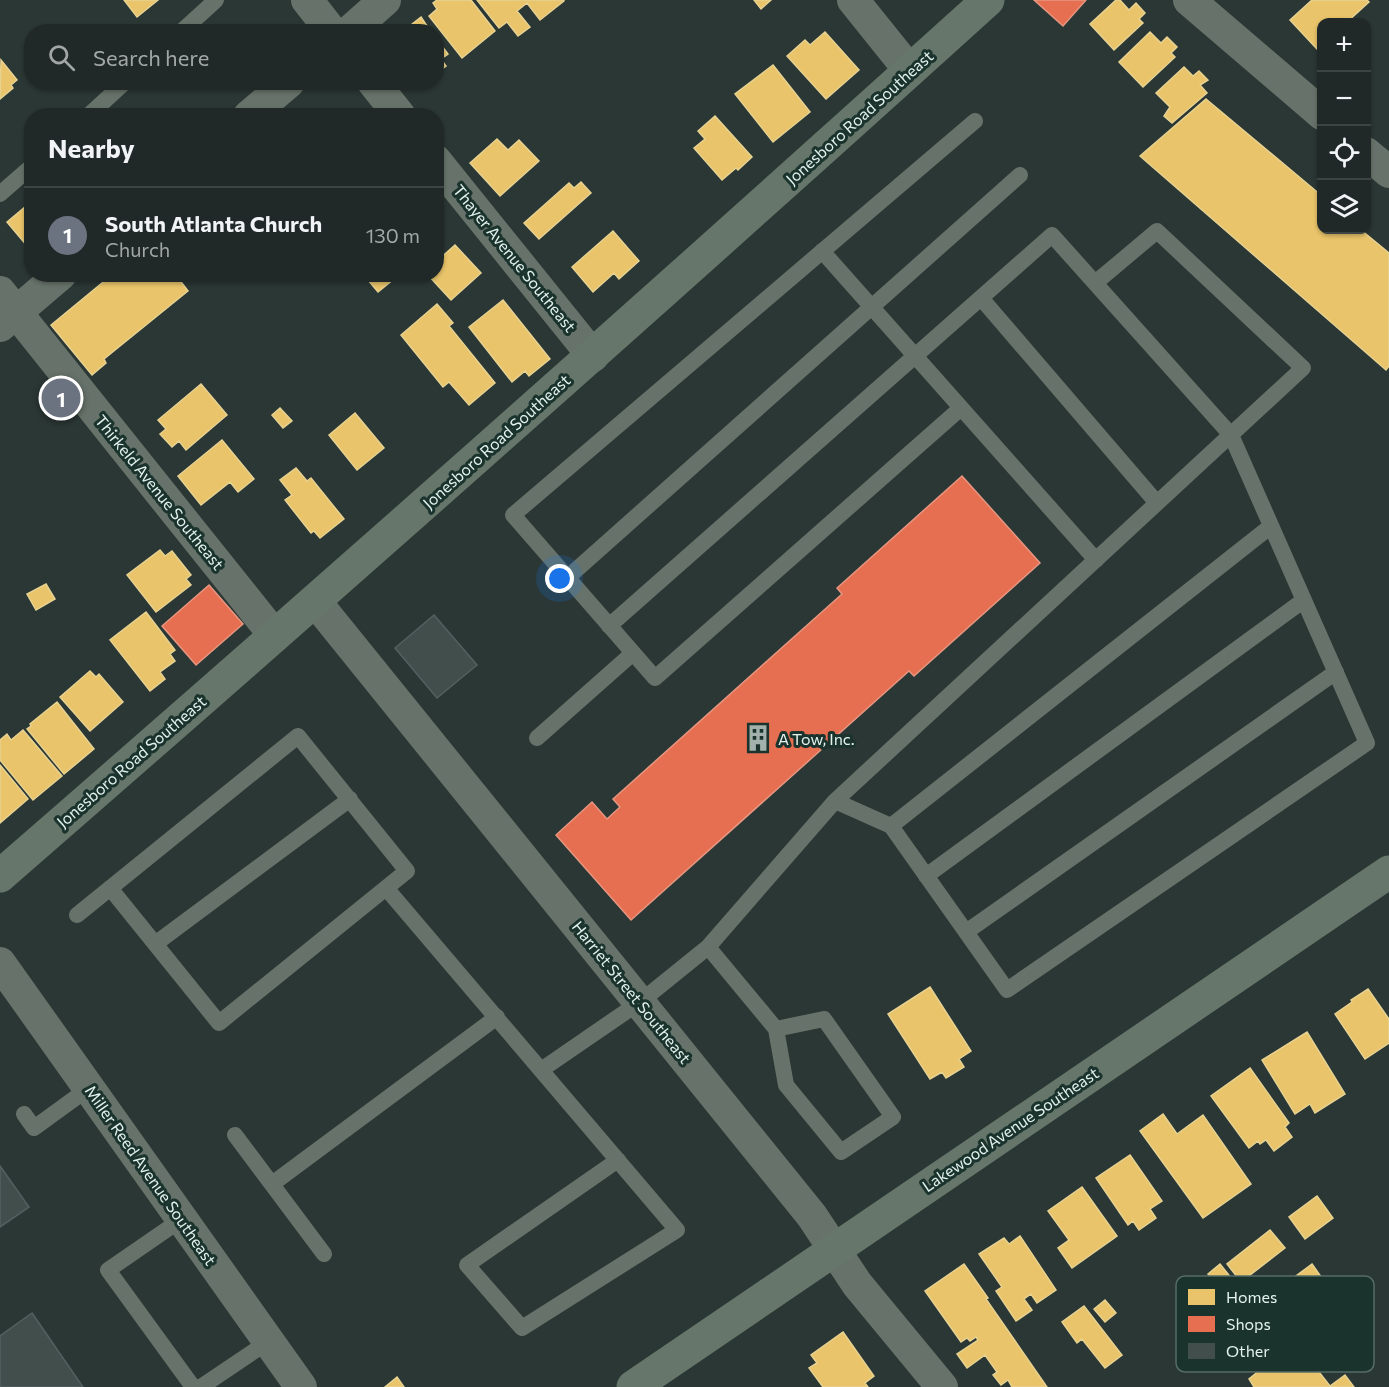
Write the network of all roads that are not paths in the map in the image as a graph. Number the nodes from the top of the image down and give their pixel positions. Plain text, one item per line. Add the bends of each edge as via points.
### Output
1 (216, 0) edge
2 (307, 0) edge
3 (385, 0) edge
4 (852, 0) edge
5 (988, 0) edge
6 (1189, 0) edge
7 (190, 24) edge
8 (326, 24) edge
9 (358, 24) edge
10 (909, 71) junction
11 (116, 90) edge
12 (279, 90) edge
13 (379, 90) edge
14 (96, 108) edge
15 (258, 108) edge
16 (394, 108) edge
17 (1317, 110) edge
18 (975, 121) dead end
19 (1371, 157) edge
20 (444, 171) edge
21 (1389, 172) edge
22 (24, 173) edge
23 (1020, 175) dead end
24 (0, 195) edge
25 (822, 251) junction
26 (49, 282) edge
27 (1095, 284) junction
28 (981, 298) junction
29 (872, 307) junction
30 (5, 310) edge
31 (593, 356) junction
32 (915, 356) junction
33 (961, 408) junction
34 (1231, 435) junction
35 (1157, 503) junction
36 (1271, 526) junction
37 (1096, 560) junction
38 (567, 578) junction
39 (1304, 600) junction
40 (315, 601) junction
41 (609, 626) junction
42 (276, 636) junction
43 (633, 653) junction
44 (1336, 672) junction
45 (537, 738) dead end
46 (350, 799) junction
47 (835, 801) junction
48 (891, 826) junction
49 (1389, 872) edge
50 (0, 876) edge
51 (926, 876) junction
52 (110, 888) junction
53 (386, 888) junction
54 (77, 915) dead end
55 (966, 932) junction
56 (155, 944) junction
57 (708, 947) junction
58 (0, 963) edge
59 (640, 1002) junction
60 (496, 1017) junction
61 (776, 1029) junction
62 (541, 1070) junction
63 (89, 1088) junction
64 (24, 1114) dead end
65 (235, 1135) dead end
66 (618, 1160) junction
67 (272, 1184) junction
68 (182, 1219) junction
69 (834, 1249) junction
70 (324, 1254) dead end
71 (269, 1341) junction
72 (193, 1387) edge
73 (201, 1387) edge
74 (302, 1387) edge
75 (633, 1387) edge
76 (942, 1387) edge

1 - 7 lane
2 - 8 street
3 - 9 street
4 - 10 street
5 - 10 main road, Jonesboro Road Southeast
6 - 17 street
10 - 31 main road, Jonesboro Road Southeast
11 - 14 lane
12 - 15 street
13 - 16 street
18 - 25 lane
19 - 21 street
20 - 31 street, Thayer Avenue Southeast
22 - 24 lane
23 - 29 lane
25 - 29 lane
25 - 38 lane via 513,515
26 - 30 street
27 - 28 lane via 1052,235
27 - 34 lane
27 - 34 lane via 1156,231 1303,368
28 - 32 lane
28 - 35 lane
29 - 32 lane
29 - 38 lane
30 - 42 street, Thirkeld Avenue Southeast
31 - 40 main road, Jonesboro Road Southeast
32 - 33 lane
32 - 41 lane
33 - 37 lane
33 - 43 lane via 655,678
34 - 35 lane
34 - 36 lane
35 - 37 lane
36 - 39 lane
36 - 48 lane
37 - 47 lane
38 - 41 lane
39 - 44 lane
39 - 51 lane
40 - 42 main road, Jonesboro Road Southeast
40 - 59 street, Harriet Street Southeast
41 - 43 lane
42 - 50 main road, Jonesboro Road Southeast
43 - 45 lane
44 - 55 lane
44 - 55 lane via 1368,743 1007,990
46 - 52 lane via 298,736
46 - 53 lane via 407,871
46 - 56 lane
47 - 48 lane
47 - 57 lane
48 - 51 lane
49 - 69 main road, Lakewood Avenue Southeast
51 - 55 lane
52 - 54 lane
52 - 56 lane
53 - 56 lane via 219,1023
53 - 60 lane
57 - 59 lane
57 - 61 lane
58 - 63 street, Miller Reed Avenue Southeast
59 - 62 lane
59 - 69 street, Harriet Street Southeast via 812,1216
60 - 62 lane
60 - 67 lane
61 - 61 lane via 786,1085 841,1152 893,1117 824,1019
62 - 66 lane
63 - 64 lane via 34,1128
63 - 68 street, Miller Reed Avenue Southeast
65 - 67 lane
66 - 66 lane via 467,1265 522,1328 677,1230
67 - 70 lane
68 - 71 street, Miller Reed Avenue Southeast
68 - 72 lane via 108,1270
69 - 75 main road, Lakewood Avenue Southeast
69 - 76 street, Harriet Street Southeast via 857,1284
71 - 73 lane
71 - 74 street, Miller Reed Avenue Southeast

